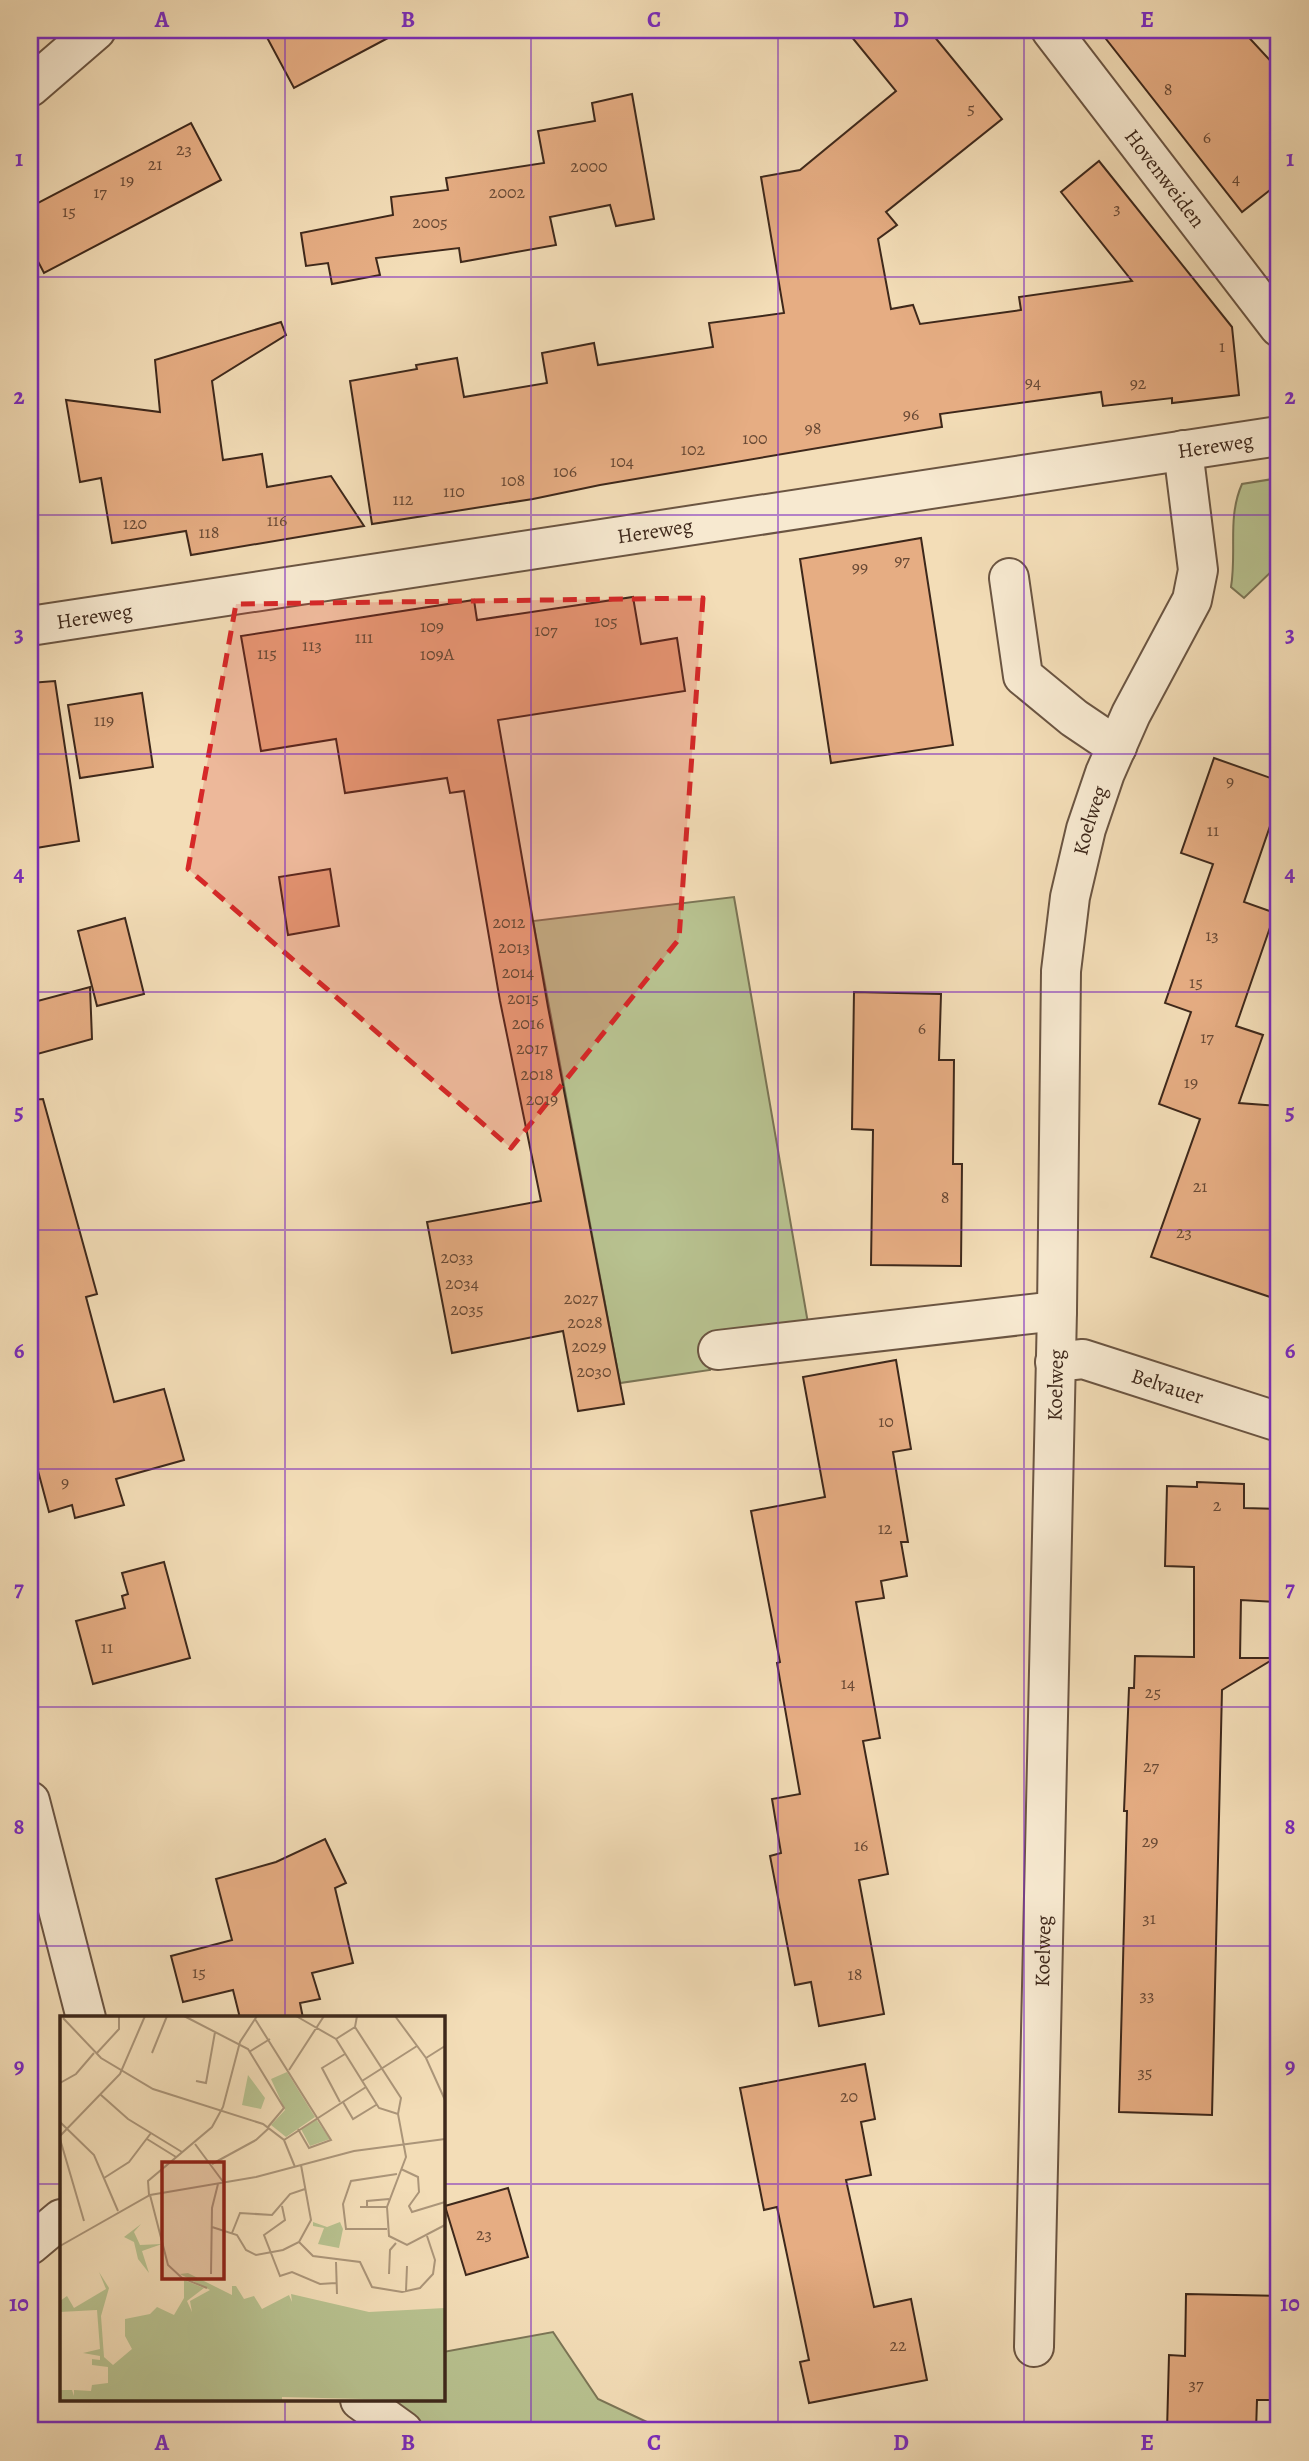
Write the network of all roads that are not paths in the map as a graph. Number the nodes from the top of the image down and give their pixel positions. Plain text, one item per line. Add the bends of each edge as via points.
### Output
1 (96, 30) edge
2 (1056, 31) edge
3 (30, 87) edge
4 (1279, 327) edge
5 (1279, 436) edge
6 (1183, 450) junction
7 (1009, 578) dead end
8 (30, 626) edge
9 (1117, 747) junction
10 (1057, 1311) junction
11 (718, 1350) dead end
12 (1055, 1362) junction
13 (1279, 1422) edge
14 (30, 1801) edge
15 (85, 2016) edge
16 (60, 2221) edge
17 (30, 2245) edge
18 (1034, 2347) dead end
19 (363, 2402) edge
20 (403, 2431) edge

1 - 3 street
2 - 4 street, Hovenweiden
5 - 6 street, Hereweg
6 - 8 street, Hereweg
6 - 9 street, Koelweg via 1198,570 1192,600
7 - 9 street via 1023,676
9 - 10 street, Koelweg via 1086,829 1070,897 1061,971
10 - 11 street
10 - 12 street, Koelweg
12 - 13 street, Belvauer via 1083,1359
12 - 18 street, Koelweg
14 - 15 street
16 - 17 street
19 - 20 street

